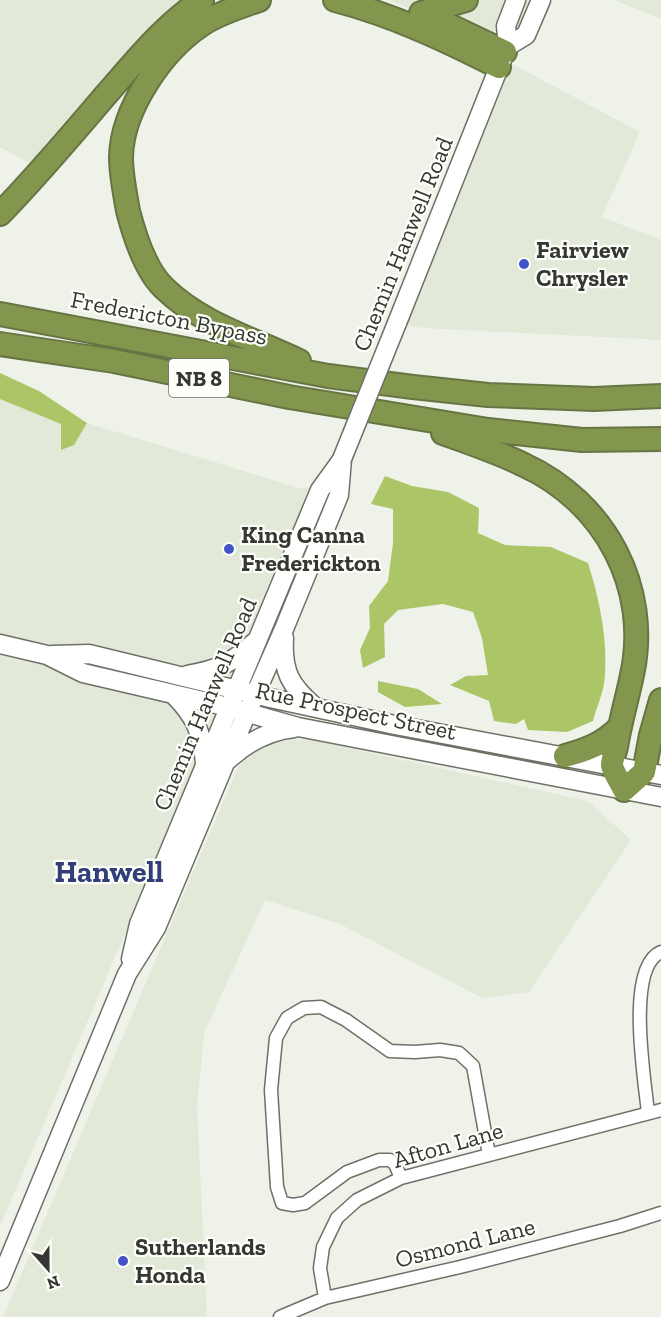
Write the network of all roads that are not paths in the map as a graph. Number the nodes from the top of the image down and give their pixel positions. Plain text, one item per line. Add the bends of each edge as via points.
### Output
1 (202, 0) edge
2 (260, 0) edge
3 (334, 0) edge
4 (388, 0) edge
5 (466, 0) edge
6 (516, 0) edge
7 (541, 0) edge
8 (421, 13) junction
9 (504, 55) junction
10 (0, 214) edge
11 (0, 314) edge
12 (0, 344) edge
13 (328, 376) junction
14 (661, 396) edge
15 (397, 416) junction
16 (661, 440) edge
17 (342, 459) junction
18 (284, 629) junction
19 (258, 638) junction
20 (0, 644) edge
21 (47, 655) junction
22 (182, 676) junction
23 (237, 690) junction
24 (173, 694) junction
25 (255, 694) junction
26 (661, 700) edge
27 (229, 708) junction
28 (317, 708) junction
29 (247, 713) junction
30 (298, 727) junction
31 (620, 728) junction
32 (656, 743) edge
33 (565, 756) junction
34 (225, 763) junction
35 (205, 764) junction
36 (612, 765) junction
37 (652, 773) edge
38 (624, 790) junction
39 (661, 797) edge
40 (661, 952) edge
41 (127, 974) junction
42 (661, 1110) edge
43 (648, 1113) junction
44 (489, 1155) junction
45 (400, 1178) junction
46 (661, 1213) edge
47 (0, 1281) edge
48 (326, 1298) junction
49 (280, 1317) edge

1 - 10 highway via 156,37
2 - 13 highway via 202,24 155,68 127,123 121,154 122,183 133,233 163,287 225,329
3 - 9 highway via 410,24 450,42
4 - 8 highway
5 - 8 highway
6 - 9 main road, Chemin Hanwell Road via 506,26
7 - 9 main road, Chemin Hanwell Road via 526,35
8 - 9 highway
9 - 17 main road, Chemin Hanwell Road, bridge
11 - 13 highway, Fredericton Bypass / NB 8
12 - 15 highway, NB 8 via 114,361
13 - 14 highway, NB 8 via 488,396
15 - 16 highway, NB 8 via 582,440
15 - 31 highway via 526,465 592,515 614,546 635,610 638,641
17 - 18 main road, Chemin Hanwell Road via 339,495
17 - 19 main road, Chemin Hanwell Road via 320,490
18 - 25 main road, Chemin Hanwell Road
18 - 28 main road via 283,656 289,679 299,694
19 - 22 main road via 224,666
19 - 23 main road, Chemin Hanwell Road
20 - 21 main road, Rue Prospect Street
21 - 22 main road, Rue Prospect Street via 89,654
21 - 24 main road, Rue Prospect Street via 83,673
22 - 23 main road, Rue Prospect Street
23 - 25 main road, Rue Prospect Street
23 - 27 main road, Chemin Hanwell Road
24 - 27 main road, Rue Prospect Street
24 - 35 main road via 197,725
25 - 28 main road, Rue Prospect Street
25 - 29 main road, Chemin Hanwell Road
26 - 32 highway
27 - 29 main road, Rue Prospect Street
27 - 35 main road, Chemin Hanwell Road
28 - 33 main road, Rue Prospect Street
29 - 30 main road, Rue Prospect Street
29 - 34 main road, Chemin Hanwell Road
30 - 34 main road via 259,737
30 - 38 main road, Rue Prospect Street
31 - 33 highway via 591,749
31 - 36 highway
32 - 37 highway
33 - 36 main road, Rue Prospect Street
34 - 41 main road, Chemin Hanwell Road via 156,928
35 - 41 main road, Chemin Hanwell Road via 139,924
36 - 37 main road, Rue Prospect Street
36 - 38 highway
37 - 38 highway
38 - 39 main road, Rue Prospect Street
40 - 43 street via 646,968 638,1026
41 - 47 main road, Chemin Hanwell Road
42 - 43 street, Afton Lane
43 - 44 street, Afton Lane
44 - 45 street, Afton Lane
44 - 45 street via 473,1066 459,1053 390,1051 321,1007 303,1008 287,1018 276,1038 271,1090 277,1187 282,1203 305,1203 347,1172 379,1160 395,1164
45 - 48 street, Afton Lane via 357,1200 337,1218 320,1268
46 - 48 street, Osmond Lane
48 - 49 street, Osmond Lane

